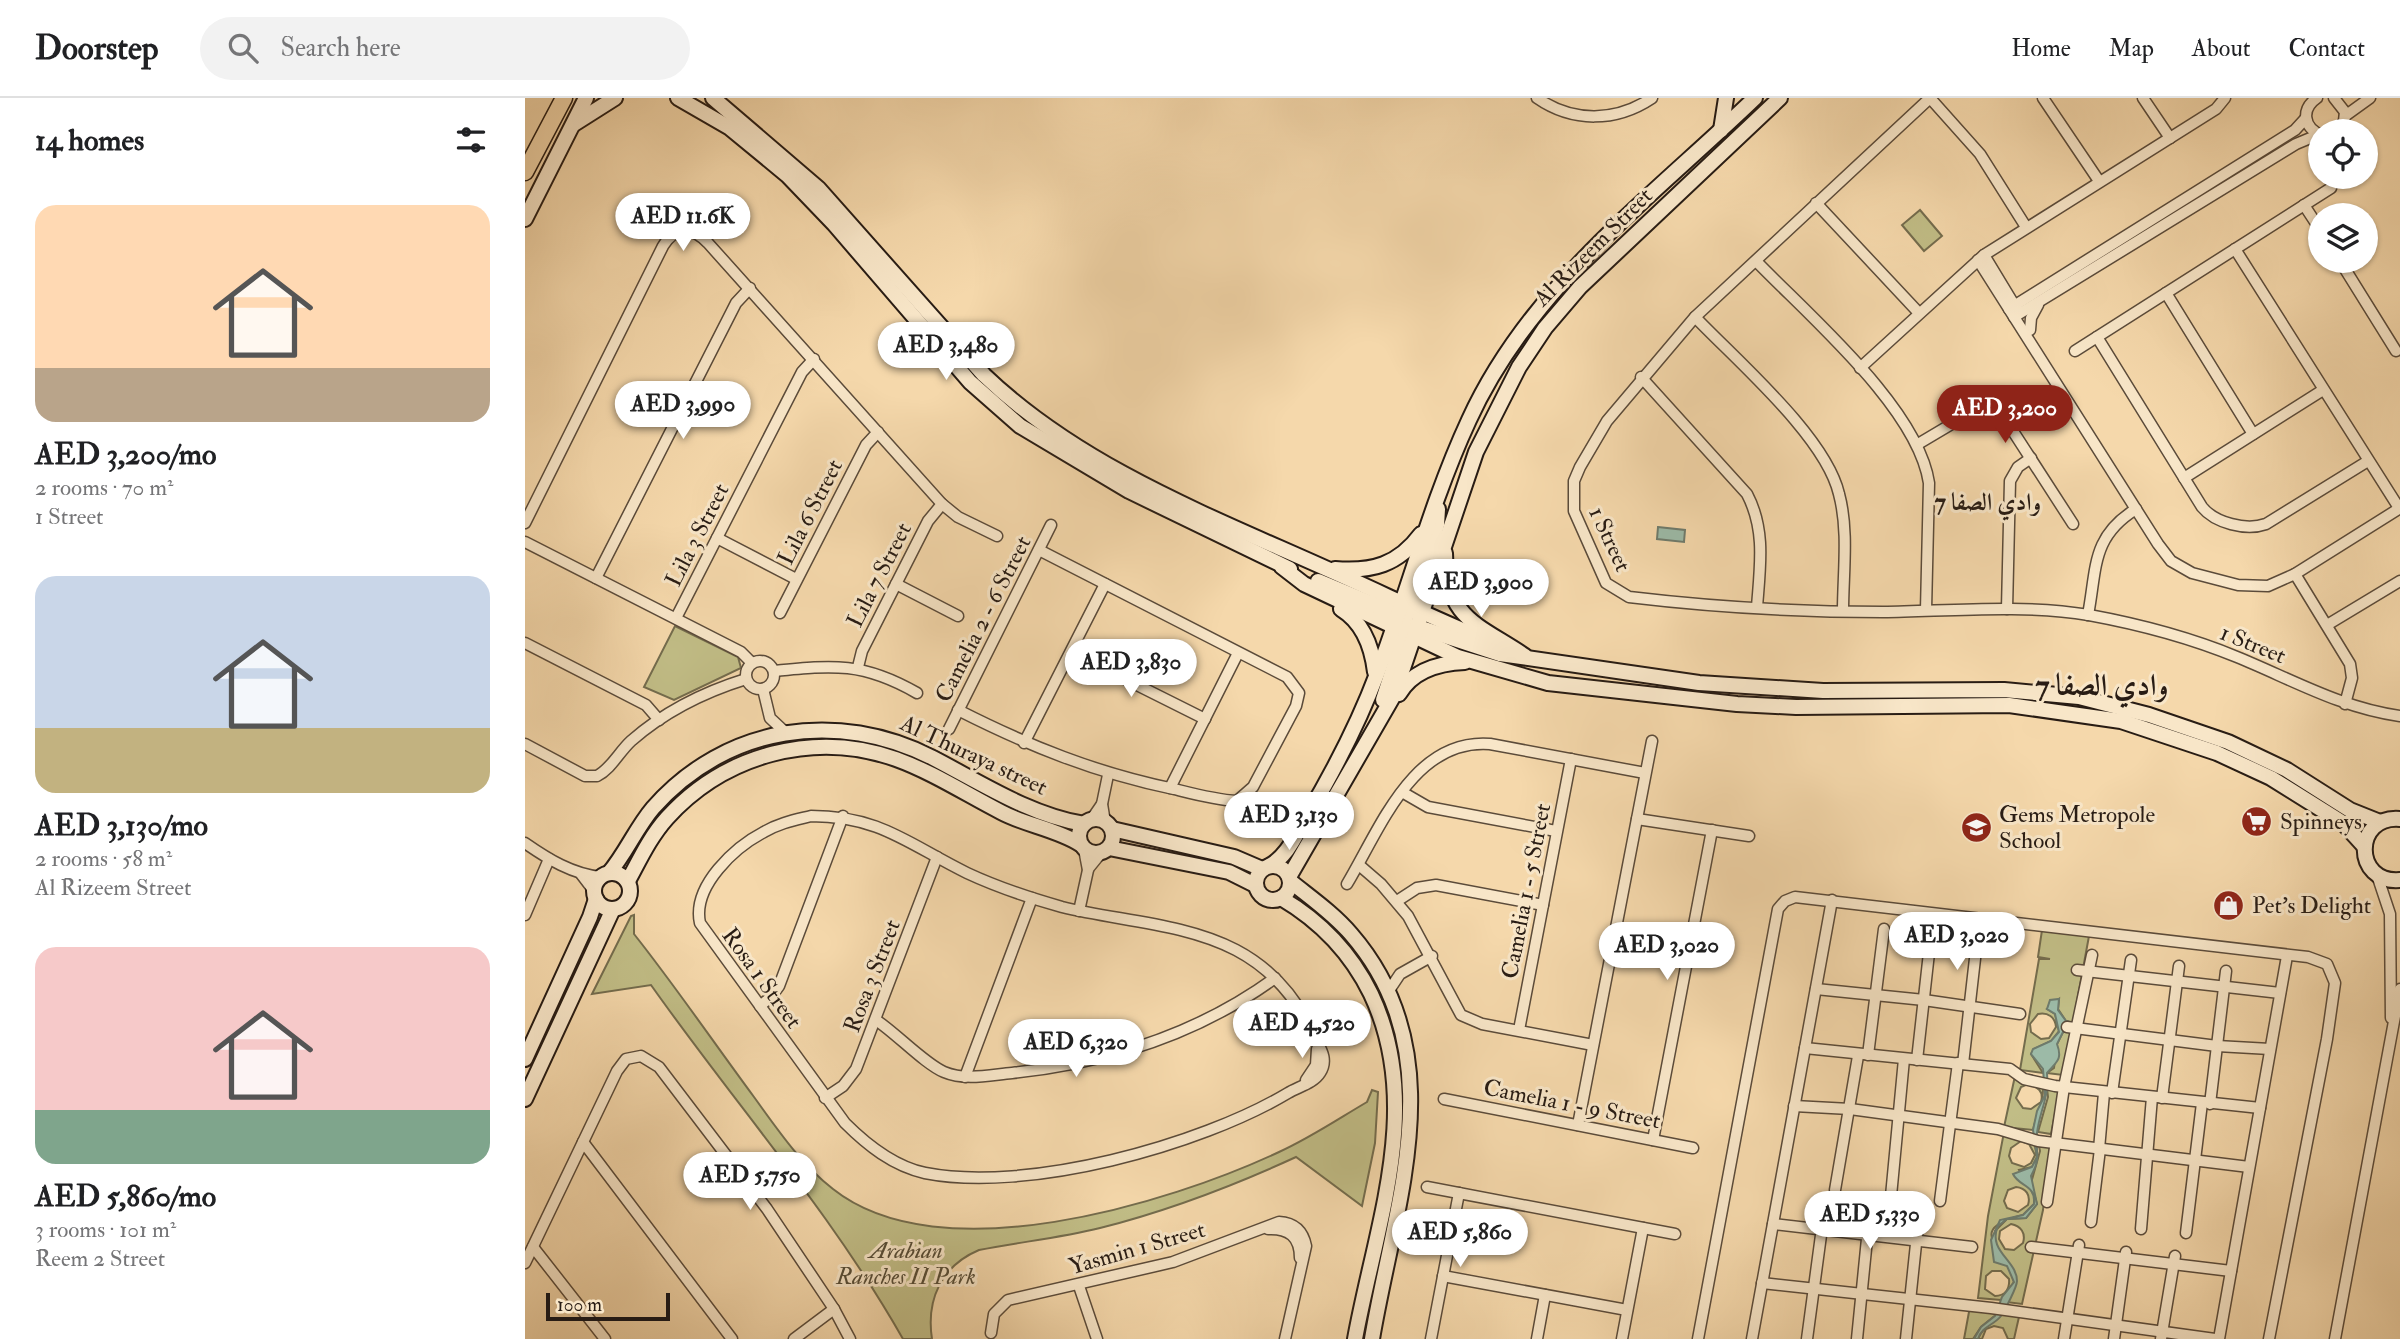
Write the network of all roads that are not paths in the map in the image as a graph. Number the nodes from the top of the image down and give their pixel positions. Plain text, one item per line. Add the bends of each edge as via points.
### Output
1 (564, 98) edge
2 (586, 98) edge
3 (615, 98) edge
4 (678, 98) edge
5 (691, 98) edge
6 (713, 98) edge
7 (1537, 98) edge
8 (1652, 98) edge
9 (1726, 98) edge
10 (2043, 98) edge
11 (2143, 98) edge
12 (2225, 98) edge
13 (2301, 98) edge
14 (2317, 98) edge
15 (2370, 98) edge
16 (2338, 99) edge
17 (1763, 101) edge
18 (2306, 114) junction
19 (2345, 116) junction
20 (2308, 119) edge
21 (2343, 119) edge
22 (734, 123) junction
23 (571, 127) junction
24 (1721, 130) junction
25 (2170, 138) junction
26 (2308, 140) edge
27 (525, 172) edge
28 (2099, 181) junction
29 (2329, 189) edge
30 (1817, 202) junction
31 (2304, 205) junction
32 (2308, 211) edge
33 (525, 219) edge
34 (2026, 227) junction
35 (2235, 249) junction
36 (1981, 257) junction
37 (1756, 261) junction
38 (2347, 273) edge
39 (2040, 287) junction
40 (750, 288) junction
41 (2005, 290) junction
42 (2167, 293) junction
43 (2042, 301) junction
44 (1919, 312) junction
45 (2014, 312) junction
46 (1695, 317) junction
47 (2030, 330) junction
48 (2097, 337) junction
49 (2075, 351) dead end
50 (2396, 351) dead end
51 (814, 359) junction
52 (1860, 368) junction
53 (2053, 376) junction
54 (1641, 377) junction
55 (2323, 390) junction
56 (878, 432) junction
57 (2253, 434) junction
58 (1918, 444) junction
59 (2031, 458) junction
60 (2368, 461) junction
61 (2184, 478) junction
62 (1438, 497) junction
63 (941, 504) junction
64 (2399, 508) edge
65 (2136, 509) junction
66 (525, 523) edge
67 (2073, 524) dead end
68 (1051, 525) dead end
69 (1426, 526) junction
70 (997, 536) dead end
71 (717, 538) junction
72 (525, 542) edge
73 (1445, 543) junction
74 (1039, 550) junction
75 (1282, 567) junction
76 (1327, 569) junction
77 (2295, 574) junction
78 (596, 578) junction
79 (796, 579) junction
80 (2399, 583) edge
81 (896, 584) junction
82 (1105, 584) junction
83 (1757, 607) junction
84 (2007, 609) junction
85 (1926, 610) junction
86 (1843, 611) junction
87 (780, 613) dead end
88 (2088, 615) junction
89 (958, 616) dead end
90 (676, 618) junction
91 (1409, 621) junction
92 (2327, 625) junction
93 (525, 643) edge
94 (1071, 652) junction
95 (1238, 653) junction
96 (1526, 657) junction
97 (1470, 661) junction
98 (753, 663) junction
99 (858, 667) junction
100 (774, 671) junction
101 (1376, 676) junction
102 (746, 679) junction
103 (763, 689) junction
104 (917, 693) dead end
105 (2345, 704) junction
106 (958, 710) junction
107 (1383, 716) junction
108 (2400, 716) edge
109 (770, 718) junction
110 (1205, 719) junction
111 (659, 720) junction
112 (949, 729) dead end
113 (786, 733) junction
114 (763, 738) junction
115 (1652, 741) dead end
116 (1024, 743) junction
117 (525, 744) edge
118 (1571, 759) junction
119 (1645, 773) junction
120 (1108, 775) junction
121 (1170, 788) junction
122 (1402, 792) junction
123 (1325, 799) junction
124 (843, 816) junction
125 (1637, 818) junction
126 (2400, 818) edge
127 (1312, 822) junction
128 (2380, 822) junction
129 (1098, 824) junction
130 (1712, 830) junction
131 (1556, 831) junction
132 (1749, 835) dead end
133 (525, 843) edge
134 (1082, 846) junction
135 (2364, 846) junction
136 (1105, 850) junction
137 (937, 857) junction
138 (549, 859) junction
139 (1359, 864) junction
140 (1266, 868) junction
141 (1088, 870) junction
142 (2377, 875) junction
143 (1290, 879) junction
144 (2400, 880) edge
145 (628, 881) junction
146 (1347, 884) dead end
147 (600, 885) junction
148 (1255, 885) junction
149 (1031, 898) junction
150 (1281, 898) junction
151 (1832, 900) junction
152 (1397, 901) junction
153 (1543, 905) junction
154 (613, 909) junction
155 (1079, 911) junction
156 (525, 915) edge
157 (1884, 929) dead end
158 (1931, 935) dead end
159 (1977, 941) dead end
160 (2092, 955) dead end
161 (1432, 956) junction
162 (2287, 956) junction
163 (2131, 960) dead end
164 (2179, 966) dead end
165 (1376, 969) junction
166 (1406, 970) junction
167 (2083, 971) junction
168 (2226, 971) dead end
169 (2129, 976) junction
170 (1276, 978) junction
171 (2177, 984) junction
172 (1816, 989) junction
173 (2224, 989) junction
174 (2400, 989) edge
175 (1388, 992) junction
176 (2280, 993) junction
177 (1876, 995) junction
178 (1924, 1000) junction
179 (760, 1006) junction
180 (1968, 1007) junction
181 (2020, 1014) dead end
182 (876, 1020) junction
183 (2392, 1022) junction
184 (2071, 1028) junction
185 (1519, 1030) junction
186 (2121, 1034) junction
187 (2169, 1041) junction
188 (1593, 1045) junction
189 (2217, 1046) junction
190 (1805, 1048) junction
191 (2270, 1049) junction
192 (1863, 1055) junction
193 (525, 1059) edge
194 (1905, 1059) junction
195 (1917, 1060) junction
196 (1961, 1064) junction
197 (965, 1077) junction
198 (2064, 1087) junction
199 (2108, 1093) junction
200 (825, 1098) junction
201 (2157, 1098) junction
202 (525, 1099) edge
203 (1444, 1099) dead end
204 (2206, 1103) junction
205 (1794, 1106) junction
206 (2260, 1108) junction
207 (1850, 1109) junction
208 (1901, 1117) junction
209 (1949, 1124) junction
210 (1578, 1125) junction
211 (1653, 1140) junction
212 (583, 1142) junction
213 (2054, 1143) junction
214 (1693, 1148) dead end
215 (2099, 1149) junction
216 (2147, 1154) junction
217 (2195, 1160) junction
218 (2249, 1167) junction
219 (1427, 1187) dead end
220 (1835, 1190) dead end
221 (1459, 1193) junction
222 (1891, 1196) dead end
223 (1940, 1202) dead end
224 (2047, 1202) dead end
225 (1824, 1213) dead end
226 (1869, 1219) dead end
227 (2091, 1222) dead end
228 (1773, 1224) junction
229 (1918, 1225) dead end
230 (1643, 1228) junction
231 (2141, 1229) dead end
232 (1821, 1231) junction
233 (2186, 1233) dead end
234 (1675, 1234) dead end
235 (1867, 1236) junction
236 (1916, 1242) junction
237 (533, 1247) junction
238 (1972, 1247) dead end
239 (2031, 1247) dead end
240 (2079, 1248) junction
241 (2126, 1254) junction
242 (2174, 1259) junction
243 (525, 1263) edge
244 (2231, 1271) junction
245 (1443, 1276) junction
246 (1762, 1283) junction
247 (1079, 1286) junction
248 (1814, 1289) junction
249 (1862, 1294) junction
250 (1545, 1295) junction
251 (1910, 1299) junction
252 (834, 1309) junction
253 (1627, 1310) junction
254 (2067, 1318) junction
255 (2116, 1325) junction
256 (2161, 1335) edge
257 (991, 1336) edge
258 (605, 1339) edge
259 (731, 1339) edge
260 (794, 1339) edge
261 (850, 1339) edge
262 (1097, 1339) edge
263 (1285, 1339) edge
264 (1355, 1339) edge
265 (1372, 1339) edge
266 (1431, 1339) edge
267 (1537, 1339) edge
268 (1622, 1339) edge
269 (1698, 1339) edge
270 (1752, 1339) edge
271 (1807, 1339) edge
272 (1857, 1339) edge
273 (1906, 1339) edge
274 (2064, 1339) edge
275 (2114, 1339) edge
276 (2217, 1339) edge
277 (2269, 1339) edge
278 (2335, 1339) edge

1 - 27 main road
2 - 23 street
3 - 23 street
4 - 22 street
5 - 22 street
6 - 22 street
7 - 8 street via 1567,113 1599,117
9 - 24 street
10 - 28 street
11 - 25 street
12 - 25 street via 2216,109
13 - 18 street
14 - 18 street
15 - 19 street
16 - 19 street
17 - 24 street, Al Rizeem Street
17 - 73 street, Al Rizeem Street via 1545,328 1486,428
18 - 20 street
18 - 39 street via 2295,130
19 - 21 street
22 - 75 street via 812,200 953,364 1011,419 1129,491
22 - 76 street via 818,188 970,360 1056,435 1202,514
23 - 33 street
24 - 62 street, Al Rizeem Street via 1574,268 1534,313 1481,396
25 - 28 street
26 - 43 street
28 - 34 street
29 - 31 street
30 - 34 street, 1 Street via 1930,98 1980,154
30 - 37 street, 1 Street
30 - 44 street
31 - 32 street
31 - 35 street
34 - 36 street
35 - 42 street
35 - 55 street
36 - 41 street
36 - 44 street
36 - 45 street
37 - 46 street, 1 Street
37 - 52 street
38 - 50 street
39 - 41 street via 2023,293
39 - 45 street
40 - 51 street
40 - 66 street via 698,233 680,231 670,236
40 - 78 street via 736,303
41 - 45 street
42 - 48 street
42 - 57 street
43 - 45 street
43 - 47 street via 2031,318
44 - 52 street
45 - 47 street
45 - 53 street
46 - 54 street, 1 Street
46 - 86 street via 1805,431 1826,460 1843,509
47 - 53 street
48 - 49 street
48 - 61 street
51 - 56 street
51 - 71 street, Lila 3 Street via 802,372
52 - 58 street
53 - 65 street
54 - 83 street via 1735,477 1753,505 1761,539
54 - 83 street, 1 Street via 1607,421 1574,481 1574,511 1601,575 1612,589 1629,597
55 - 57 street
55 - 60 street
56 - 63 street
56 - 79 street, Lila 6 Street via 868,441
57 - 61 street
58 - 59 street via 1982,406 1993,405 2002,411
58 - 85 street via 1929,483
59 - 67 street
59 - 84 street via 2018,467 2010,481
60 - 61 street via 2257,527 2211,516
60 - 64 street
62 - 69 street, Al Rizeem Street
62 - 91 street via 1437,525
63 - 70 street
63 - 81 street, Lila 7 Street
64 - 77 street
65 - 77 street via 2171,561 2192,573 2253,587
65 - 88 street via 2104,536
68 - 74 street, Camelia 2 - 6 Street
69 - 76 street via 1408,550 1385,566
69 - 91 street, Al Rizeem Street
71 - 79 street
71 - 90 street, Lila 3 Street
72 - 78 street
73 - 91 street, Al Rizeem Street
73 - 96 street via 1447,579 1460,609 1482,632
74 - 82 street
74 - 106 street, Camelia 2 - 6 Street
75 - 91 street
75 - 101 street via 1294,584 1355,621 1371,650
76 - 91 street
77 - 92 street
78 - 90 street
79 - 87 street, Lila 6 Street
80 - 92 street
81 - 89 street
81 - 99 street, Lila 7 Street
82 - 94 street
82 - 95 street
83 - 86 street, 1 Street
84 - 85 street, 1 Street
84 - 88 street, 1 Street
85 - 86 street, 1 Street
88 - 105 street, 1 Street via 2196,642
90 - 98 street
91 - 96 street via 1500,654
91 - 97 street
91 - 101 street, Al Rizeem Street
91 - 107 street via 1383,696
92 - 105 street via 2350,664 2352,678
93 - 111 street via 646,705
94 - 110 street
94 - 116 street
95 - 110 street
95 - 121 street via 1297,686 1296,706 1253,787 1241,800
96 - 128 street via 1633,675 1757,688 2004,690 2079,697 2228,742
97 - 107 street via 1442,664 1416,675
97 - 135 street via 1548,683 1737,704 1978,704 2094,716 2188,742 2271,778 2343,822
98 - 100 street via 768,663
98 - 102 street
99 - 100 street
99 - 104 street
100 - 103 street via 771,684
101 - 123 street, Al Rizeem Street
102 - 103 street
102 - 111 street via 699,697
103 - 109 street
105 - 108 street, 1 Street
106 - 112 street, Camelia 2 - 6 Street
106 - 116 street
107 - 123 street, Al Rizeem Street
109 - 113 street
109 - 114 street
110 - 121 street
111 - 117 street via 593,777
113 - 114 street, Al Thuraya street
113 - 129 street, Al Thuraya street via 838,729 879,737 916,750 1016,801
114 - 147 street, Al Thuraya street via 697,769 675,787 643,821
115 - 119 street
116 - 120 street
118 - 119 street
118 - 122 street via 1490,744 1461,746 1419,768
118 - 131 street, Camelia 1 - 5 Street
119 - 125 street
120 - 121 street
120 - 129 street
122 - 131 street via 1428,807
122 - 139 street
123 - 127 street, Al Rizeem Street
124 - 137 street, Rosa 1 Street via 884,828
124 - 179 street via 779,986
124 - 179 street, Rosa 1 Street via 811,816 763,832 732,855 703,895 698,915 704,931
125 - 130 street
125 - 188 street
126 - 128 street
127 - 140 street, Al Rizeem Street via 1281,859
127 - 143 street, Al Rizeem Street
128 - 135 street via 2367,835
129 - 134 street via 1079,833
129 - 136 street via 1113,837
129 - 140 street, Al Thuraya street
130 - 132 street
130 - 211 street
131 - 153 street, Camelia 1 - 5 Street
133 - 138 street
134 - 136 street via 1094,854
134 - 141 street
134 - 145 street, Al Thuraya street via 1008,816 902,761 853,748 815,746 751,761 702,787 651,837
135 - 142 street via 2367,863
136 - 141 street
136 - 148 street via 1229,872
137 - 149 street, Rosa 1 Street
137 - 182 street, Rosa 3 Street
138 - 147 street
138 - 156 street
139 - 146 street
139 - 152 street
140 - 143 street via 1281,868
140 - 148 street
141 - 155 street
142 - 144 street
142 - 183 street via 2390,914
143 - 150 street
143 - 165 street via 1351,934
145 - 147 street via 619,874
145 - 154 street via 629,899
147 - 154 street via 603,907
147 - 193 street, Al Thuraya street via 590,918
148 - 150 street via 1264,898
149 - 155 street, Rosa 1 Street
149 - 197 street
150 - 264 street via 1308,915 1350,958 1378,1010 1393,1062 1393,1146
151 - 162 street
151 - 172 street
151 - 269 street via 1795,897 1778,909
152 - 153 street via 1417,888 1436,885
152 - 161 street
153 - 185 street, Camelia 1 - 5 Street
154 - 202 street
155 - 170 street, Rosa 1 Street via 1215,940
157 - 177 street
158 - 178 street
159 - 180 street
160 - 167 street
161 - 166 street
161 - 185 street via 1461,1015
162 - 176 street
162 - 277 street via 2327,964 2335,983
163 - 169 street
164 - 171 street
165 - 166 street
165 - 175 street
166 - 175 street
167 - 169 street
167 - 184 street
168 - 173 street
169 - 171 street
169 - 186 street
170 - 197 street via 1243,1002 1202,1022 1113,1055 1040,1070
170 - 200 street, Rosa 1 Street via 1315,1039 1316,1065 1299,1086 1220,1125 1128,1156 1034,1173 964,1178 921,1172 879,1153
171 - 173 street
171 - 187 street
172 - 177 street
172 - 190 street
173 - 176 street
173 - 189 street
174 - 183 street
175 - 265 street via 1409,1058 1412,1103 1404,1178
176 - 191 street
177 - 178 street
177 - 192 street
178 - 180 street
178 - 195 street
179 - 200 street, Rosa 1 Street
180 - 181 street
180 - 196 street
182 - 197 street via 933,1067
182 - 200 street, Rosa 3 Street via 851,1078
183 - 278 street
184 - 186 street
184 - 198 street
185 - 188 street
186 - 187 street
186 - 199 street
187 - 189 street
187 - 201 street
188 - 210 street
189 - 191 street
189 - 204 street
190 - 192 street
190 - 205 street
191 - 206 street
192 - 194 street
192 - 207 street
194 - 195 street
194 - 208 street
195 - 196 street
196 - 198 street via 2010,1069 2029,1080
196 - 209 street
198 - 199 street
198 - 213 street
199 - 201 street
199 - 215 street
201 - 204 street
201 - 216 street
203 - 210 street, Camelia 1 - 9 Street
204 - 206 street
204 - 217 street
205 - 207 street
205 - 228 street
206 - 218 street
207 - 208 street
207 - 220 street
208 - 209 street
208 - 222 street
209 - 213 street via 1998,1129
209 - 223 street
210 - 211 street, Camelia 1 - 9 Street
211 - 214 street, Camelia 1 - 9 Street
212 - 237 street
212 - 252 street via 621,1064 633,1056 648,1058 767,1209
212 - 259 street
213 - 215 street
213 - 224 street
215 - 216 street
215 - 227 street
216 - 217 street
216 - 231 street
217 - 218 street
217 - 233 street
218 - 244 street
219 - 221 street
221 - 230 street
221 - 245 street
225 - 232 street
226 - 235 street
228 - 232 street
228 - 246 street
229 - 236 street
230 - 234 street
230 - 253 street
232 - 235 street
232 - 248 street
235 - 236 street
235 - 249 street
236 - 238 street
236 - 251 street
237 - 243 street
237 - 258 street
239 - 240 street
240 - 241 street
240 - 254 street
241 - 242 street
241 - 255 street
242 - 244 street
242 - 256 street
244 - 276 street
245 - 250 street
245 - 266 street
246 - 248 street
246 - 270 street
247 - 257 street, Yasmin 1 Street via 1004,1297 993,1305 988,1319
247 - 262 street
247 - 263 street, Yasmin 1 Street via 1173,1262 1259,1229 1285,1230 1293,1235 1300,1251
248 - 249 street
248 - 271 street
249 - 251 street
249 - 272 street
250 - 253 street
250 - 267 street
251 - 254 street
251 - 273 street
252 - 260 street
252 - 261 street
253 - 268 street
254 - 255 street
254 - 274 street
255 - 256 street
255 - 275 street
256 - 276 street

